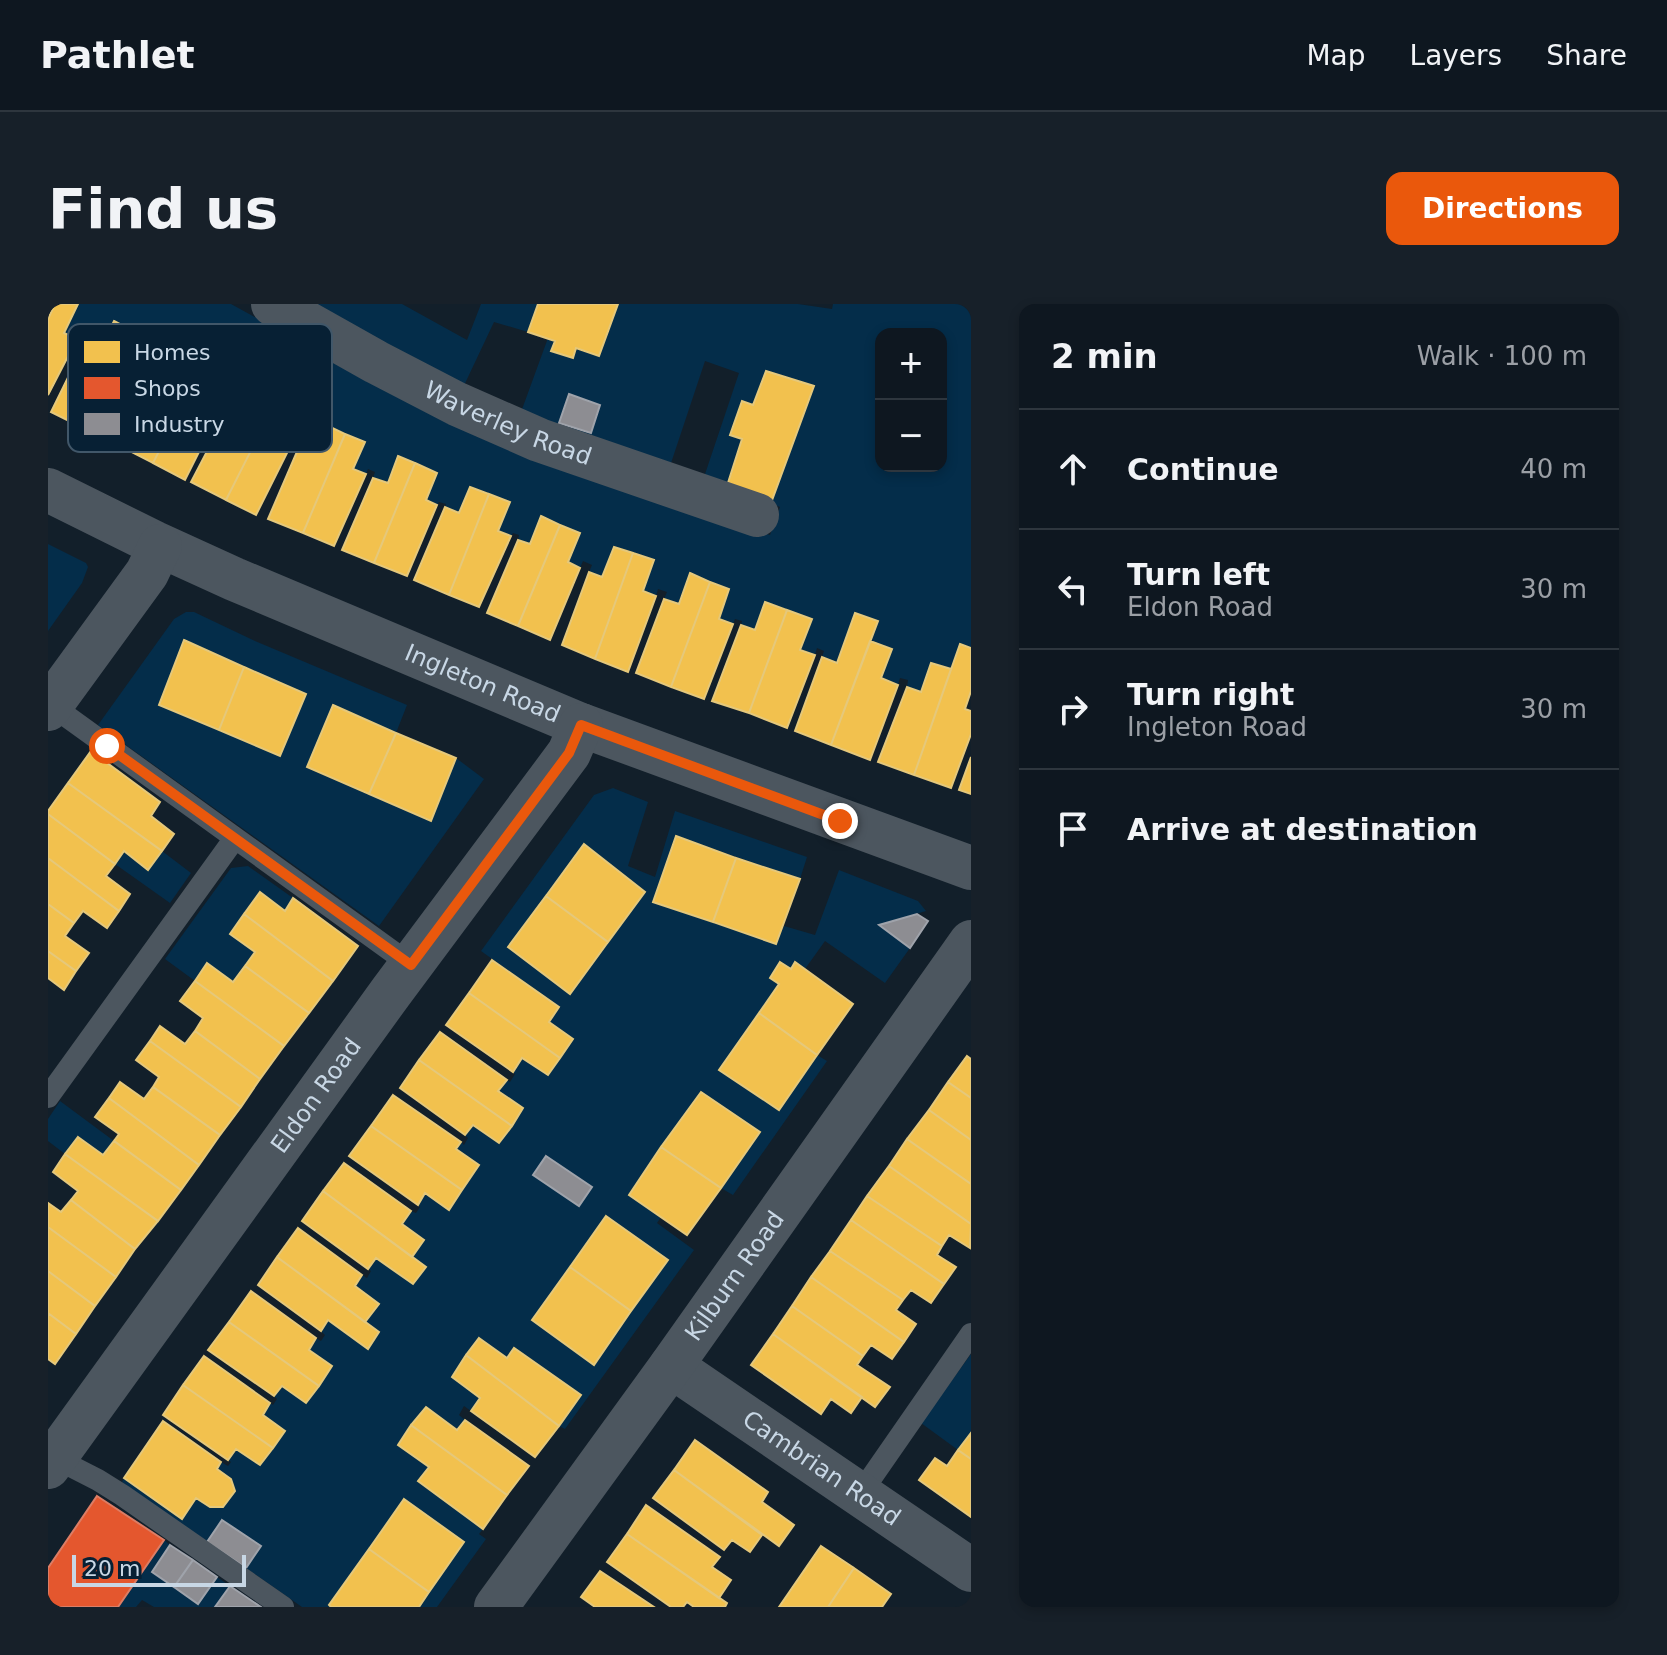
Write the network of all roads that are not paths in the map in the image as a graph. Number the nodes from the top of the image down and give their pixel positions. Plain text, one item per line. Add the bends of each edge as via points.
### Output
1 (273, 304) edge
2 (309, 324) edge
3 (332, 337) edge
4 (48, 490) edge
5 (757, 515) dead end
6 (160, 546) junction
7 (50, 707) edge
8 (581, 725) junction
9 (235, 838) junction
10 (971, 868) edge
11 (971, 942) edge
12 (411, 965) junction
13 (48, 1097) edge
14 (971, 1334) edge
15 (671, 1366) junction
16 (50, 1460) edge
17 (860, 1494) junction
18 (971, 1570) edge
19 (283, 1607) edge
20 (496, 1607) edge

1 - 2 street, Waverley Road
3 - 5 street, Waverley Road via 457,404 539,440
4 - 6 street, Ingleton Road
6 - 7 street via 147,573
6 - 8 street, Ingleton Road
7 - 9 lane
8 - 10 street, Ingleton Road
8 - 12 street, Eldon Road via 569,753
9 - 12 lane
9 - 13 lane
11 - 15 street, Kilburn Road
12 - 16 street, Eldon Road
14 - 17 lane
15 - 17 street, Cambrian Road
15 - 20 street, Kilburn Road
16 - 19 lane via 122,1495
17 - 18 street, Cambrian Road

